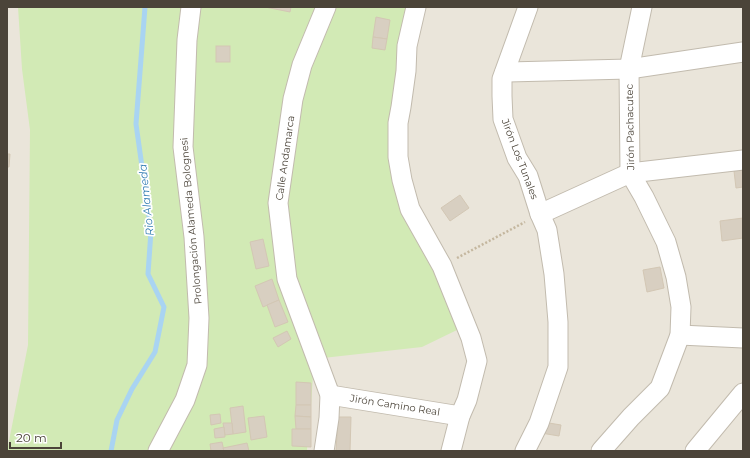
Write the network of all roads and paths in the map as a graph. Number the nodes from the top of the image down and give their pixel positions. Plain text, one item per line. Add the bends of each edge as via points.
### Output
1 (191, 7) edge
2 (326, 7) edge
3 (416, 7) edge
4 (528, 7) edge
5 (642, 7) edge
6 (743, 52) edge
7 (629, 69) junction
8 (505, 72) junction
9 (743, 160) edge
10 (630, 173) junction
11 (540, 214) junction
12 (442, 266) junction
13 (680, 335) junction
14 (743, 338) edge
15 (743, 393) edge
16 (330, 395) junction
17 (460, 416) junction
18 (158, 451) edge
19 (324, 451) edge
20 (451, 451) edge
21 (525, 451) edge
22 (601, 451) edge
23 (695, 451) edge

1 - 18 street, Prolongación Alameda Bolognesi via 187,40 183,147 196,266 199,318 197,365 185,400
2 - 16 street, Calle Andamarca via 302,65 293,99 278,203 287,279
3 - 12 street via 407,46 402,107 398,123 398,156 410,209
4 - 8 street, Jirón Los Tunales
5 - 7 street, Jirón Pachacutec
6 - 7 street
7 - 8 street
7 - 10 street, Jirón Pachacutec
8 - 11 street, Jirón Los Tunales via 502,79 504,119 517,158 528,176
9 - 10 street
10 - 11 street
10 - 13 street, Jirón Pachacutec via 666,242 681,307
11 - 12 path
11 - 21 street, Jirón Los Tunales via 547,230 554,274 558,367 539,423
12 - 17 street via 471,338 477,361
13 - 14 street
13 - 22 street, Jirón Pachacutec via 660,388
15 - 23 street
16 - 17 street, Jirón Camino Real
16 - 19 street, Calle Andamarca
17 - 20 street

